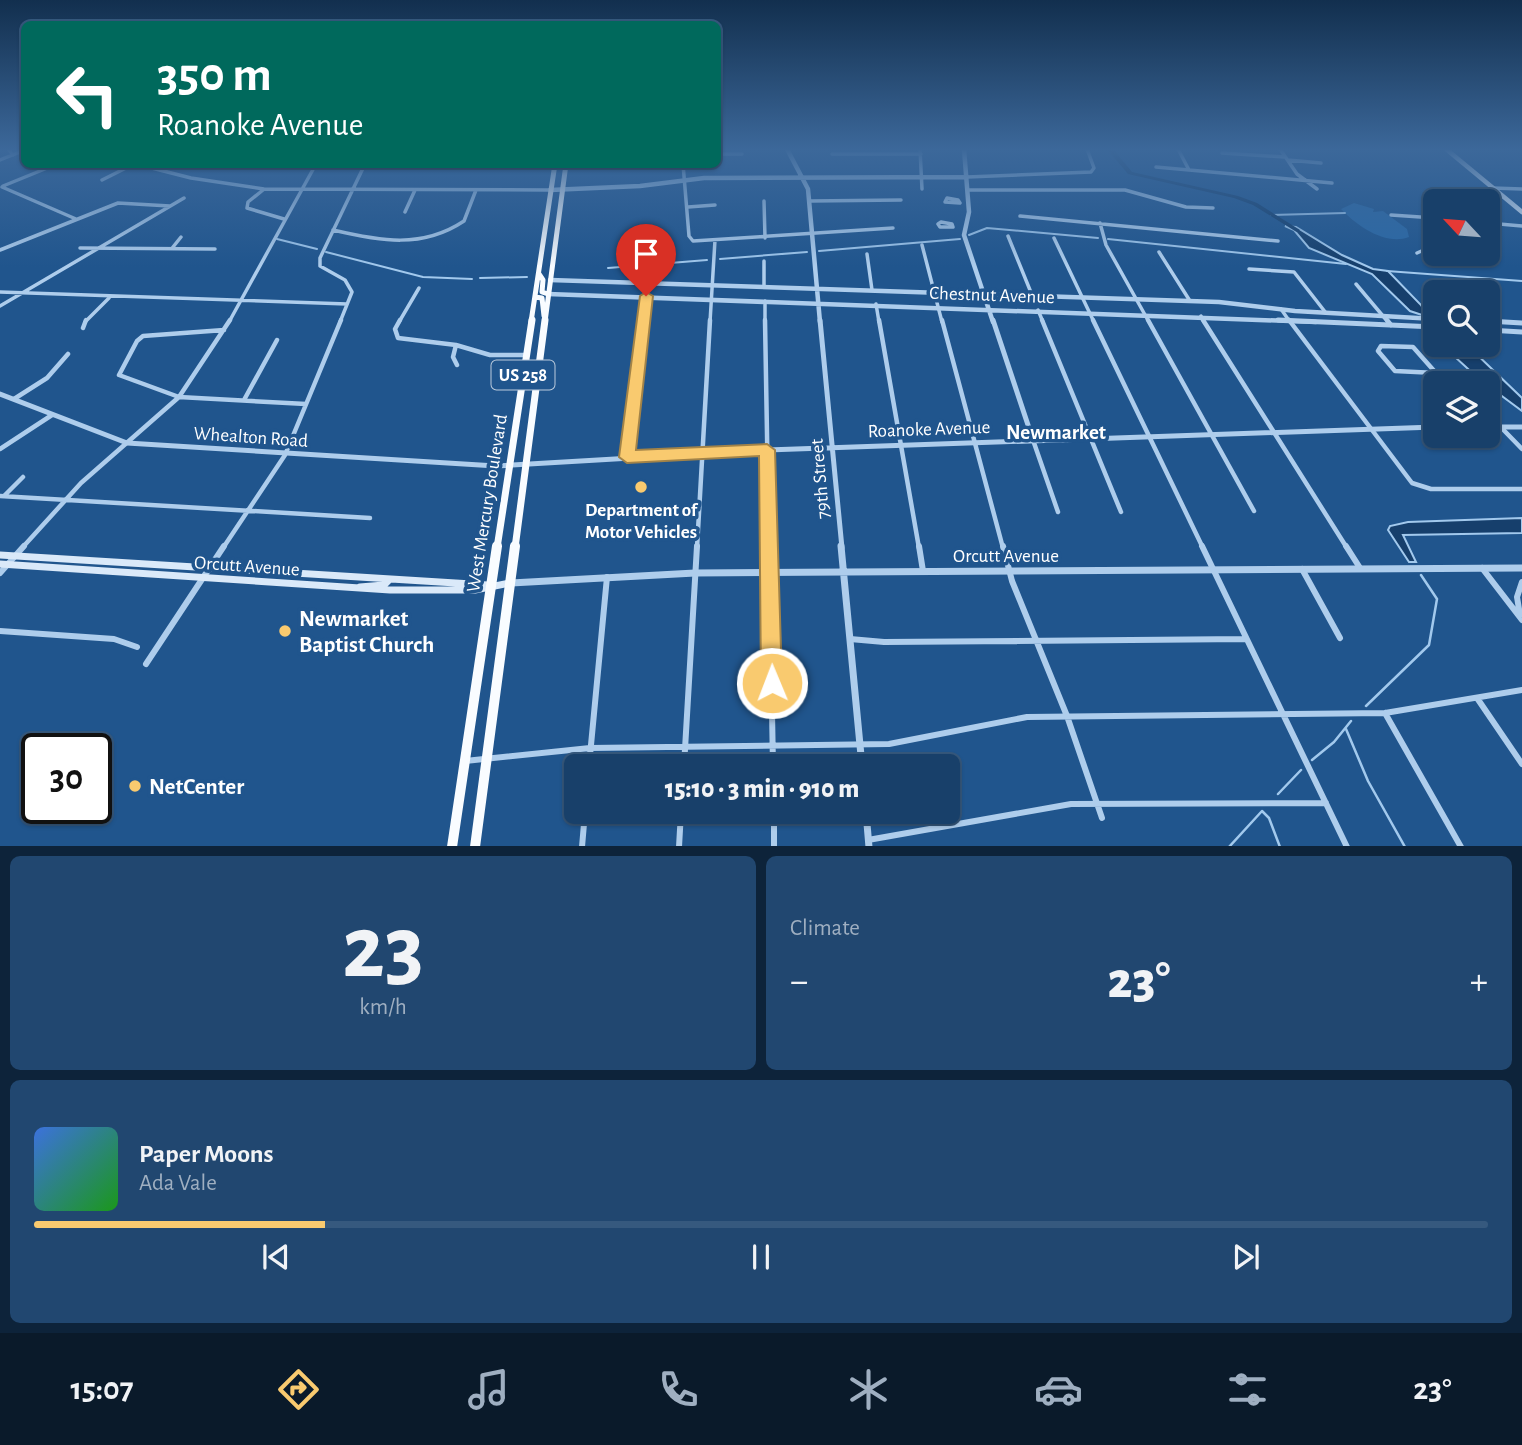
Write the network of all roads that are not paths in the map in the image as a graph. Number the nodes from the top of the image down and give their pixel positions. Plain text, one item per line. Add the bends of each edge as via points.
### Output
1 (4, 188) edge
2 (592, 188) edge
3 (686, 188) edge
4 (1493, 188) edge
5 (264, 189) joint
6 (808, 189) edge
7 (302, 190) junction
8 (353, 190) junction
9 (415, 190) junction
10 (476, 190) junction
11 (550, 190) junction
12 (562, 190) junction
13 (968, 190) joint
14 (184, 198) dead end
15 (901, 200) dead end
16 (764, 201) dead end
17 (809, 201) junction
18 (960, 202) dead end
19 (969, 202) junction
20 (715, 205) dead end
21 (171, 206) junction
22 (688, 207) junction
23 (1213, 208) dead end
24 (405, 212) dead end
25 (1522, 212) edge
26 (1391, 215) dead end
27 (1020, 216) dead end
28 (1423, 217) edge
29 (284, 219) junction
30 (77, 220) junction
31 (1100, 223) junction
32 (1500, 224) edge
33 (953, 226) dead end
34 (1522, 226) edge
35 (893, 228) dead end
36 (964, 228) junction
37 (333, 230) junction
38 (813, 235) junction
39 (1008, 236) dead end
40 (181, 237) dead end
41 (1054, 237) dead end
42 (765, 239) junction
43 (715, 240) junction
44 (1278, 241) dead end
45 (922, 245) dead end
46 (80, 248) dead end
47 (172, 248) junction
48 (215, 248) dead end
49 (0, 250) edge
50 (97, 250) junction
51 (1423, 250) edge
52 (1160, 252) dead end
53 (1417, 253) dead end
54 (867, 254) dead end
55 (764, 261) dead end
56 (1250, 269) dead end
57 (538, 274) junction
58 (550, 280) junction
59 (713, 284) junction
60 (1356, 284) dead end
61 (764, 286) junction
62 (419, 288) dead end
63 (817, 288) junction
64 (873, 290) junction
65 (0, 292) edge
66 (935, 292) junction
67 (984, 293) junction
68 (21, 294) junction
69 (548, 294) junction
70 (1032, 295) junction
71 (646, 296) junction
72 (110, 297) junction
73 (535, 297) junction
74 (1082, 297) junction
75 (713, 299) junction
76 (1136, 299) junction
77 (242, 301) junction
78 (765, 301) junction
79 (1190, 301) junction
80 (819, 302) junction
81 (347, 304) junction
82 (876, 304) junction
83 (0, 306) edge
84 (938, 306) junction
85 (989, 308) junction
86 (1280, 309) junction
87 (1038, 310) junction
88 (1089, 312) junction
89 (1326, 313) junction
90 (1145, 314) junction
91 (1201, 316) junction
92 (1384, 316) junction
93 (1423, 318) edge
94 (545, 320) junction
95 (1289, 320) junction
96 (1500, 322) edge
97 (1522, 323) edge
98 (1392, 325) junction
99 (1423, 326) edge
100 (83, 328) dead end
101 (224, 330) junction
102 (1500, 331) edge
103 (1522, 332) edge
104 (277, 340) dead end
105 (456, 345) junction
106 (68, 354) dead end
107 (526, 355) junction
108 (457, 365) dead end
109 (1436, 373) joint
110 (0, 394) edge
111 (179, 397) junction
112 (14, 399) junction
113 (244, 400) junction
114 (306, 404) junction
115 (52, 415) junction
116 (1522, 426) edge
117 (1423, 427) edge
118 (1500, 427) joint
119 (1371, 429) junction
120 (1274, 432) junction
121 (1212, 434) junction
122 (1149, 436) junction
123 (1091, 438) junction
124 (1033, 440) junction
125 (974, 442) junction
126 (127, 443) junction
127 (901, 445) junction
128 (832, 448) junction
129 (0, 449) edge
130 (1522, 449) edge
131 (767, 450) junction
132 (703, 453) junction
133 (285, 455) junction
134 (627, 457) junction
135 (526, 465) junction
136 (509, 466) junction
137 (23, 477) dead end
138 (1522, 489) edge
139 (2, 496) edge
140 (66, 500) junction
141 (248, 511) junction
142 (1254, 511) dead end
143 (1058, 512) dead end
144 (1121, 512) dead end
145 (370, 518) dead end
146 (0, 555) edge
147 (15, 556) junction
148 (4, 565) edge
149 (1482, 568) junction
150 (1522, 568) edge
151 (210, 569) junction
152 (1213, 569) junction
153 (1303, 569) junction
154 (1361, 569) junction
155 (1009, 571) junction
156 (770, 572) junction
157 (844, 572) junction
158 (923, 572) junction
159 (0, 573) edge
160 (695, 573) junction
161 (607, 576) junction
162 (204, 578) junction
163 (388, 581) junction
164 (1522, 582) edge
165 (511, 583) junction
166 (491, 585) junction
167 (357, 588) junction
168 (1522, 620) edge
169 (0, 631) edge
170 (1340, 638) dead end
171 (850, 639) junction
172 (1246, 639) junction
173 (1037, 640) junction
174 (137, 647) dead end
175 (146, 664) dead end
176 (1522, 690) edge
177 (1477, 698) junction
178 (1385, 713) junction
179 (1283, 715) junction
180 (1067, 716) junction
181 (773, 744) junction
182 (685, 745) junction
183 (860, 745) junction
184 (590, 748) junction
185 (590, 754) edge
186 (685, 754) edge
187 (773, 754) edge
188 (861, 754) edge
189 (487, 758) junction
190 (464, 761) junction
191 (1522, 764) edge
192 (1097, 803) junction
193 (1325, 803) junction
194 (1102, 817) dead end
195 (584, 824) edge
196 (680, 824) edge
197 (774, 824) edge
198 (867, 824) edge
199 (869, 843) edge
200 (452, 846) edge
201 (475, 846) edge
202 (582, 846) edge
203 (679, 846) edge
204 (774, 846) edge
205 (1347, 846) edge
206 (1461, 846) edge

1 - 30 street
2 - 12 street
3 - 22 street
4 - 25 main road
5 - 7 street
5 - 29 street via 247,208
6 - 17 street, 79th Street
7 - 8 street
7 - 29 street
8 - 9 street
8 - 37 street
9 - 10 street
9 - 24 street
10 - 11 street
10 - 37 street via 464,221 428,238 389,243
11 - 12 street
11 - 57 highway, West Mercury Boulevard / US 258
12 - 58 highway, West Mercury Boulevard / US 258
13 - 19 street
13 - 23 street via 1125,190 1186,207
14 - 21 street
15 - 17 street
16 - 42 street
17 - 38 street, 79th Street
18 - 19 street
19 - 36 street
20 - 22 street
21 - 30 street via 124,202
21 - 50 street
22 - 43 street via 690,239
26 - 28 street
27 - 31 street
29 - 77 street
30 - 49 street
31 - 44 street
31 - 76 street via 1106,245
32 - 34 street
33 - 36 street
35 - 38 street
36 - 67 street
37 - 81 street via 320,266 351,285
38 - 42 street
38 - 63 street, 79th Street
39 - 70 street
40 - 47 street
41 - 74 street
42 - 43 street
43 - 59 street
45 - 66 street
46 - 50 street
47 - 48 street
47 - 50 street
50 - 68 street
51 - 53 street
52 - 79 street
54 - 64 street
55 - 61 street
56 - 89 street via 1294,272
57 - 69 highway via 543,280 541,290
57 - 73 highway, West Mercury Boulevard / US 258
58 - 59 street, Chestnut Avenue
58 - 69 highway, West Mercury Boulevard / US 258
59 - 61 street, Chestnut Avenue
59 - 75 street
60 - 92 street
61 - 63 street, Chestnut Avenue
62 - 105 street via 395,335 406,341
63 - 64 street, Chestnut Avenue
63 - 80 street, 79th Street
64 - 66 street, Chestnut Avenue
65 - 68 street
66 - 67 street, Chestnut Avenue
66 - 84 street
67 - 70 street, Chestnut Avenue
67 - 85 street
68 - 72 street
68 - 83 street
69 - 71 street, Chestnut Avenue
69 - 94 highway, West Mercury Boulevard / US 258
70 - 74 street, Chestnut Avenue
71 - 75 street, Chestnut Avenue
71 - 134 street
72 - 77 street
72 - 100 street
73 - 94 highway via 542,298
73 - 107 highway, West Mercury Boulevard / US 258
74 - 76 street, Chestnut Avenue
74 - 88 street
75 - 78 street, Chestnut Avenue
75 - 132 street
76 - 79 street, Chestnut Avenue
76 - 90 street
77 - 81 street
77 - 101 street
78 - 80 street, Chestnut Avenue
78 - 131 street
79 - 86 street, Chestnut Avenue
80 - 82 street, Chestnut Avenue
80 - 128 street, 79th Street
81 - 114 street
82 - 84 street, Chestnut Avenue
82 - 127 street
84 - 85 street, Chestnut Avenue
84 - 125 street
85 - 87 street, Chestnut Avenue
85 - 124 street
86 - 89 street, Chestnut Avenue
86 - 95 street
87 - 88 street, Chestnut Avenue
87 - 123 street
88 - 90 street, Chestnut Avenue
88 - 122 street
89 - 92 street, Chestnut Avenue
90 - 91 street, Chestnut Avenue
90 - 121 street
91 - 95 street, Chestnut Avenue
91 - 120 street
92 - 93 street, Chestnut Avenue
92 - 98 street
94 - 135 highway, West Mercury Boulevard / US 258
95 - 98 street, Chestnut Avenue
95 - 119 street
96 - 97 street
98 - 99 street, Chestnut Avenue
101 - 111 street
101 - 111 street via 148,334 137,341 119,375
102 - 103 street
104 - 113 street
105 - 107 street via 490,355
105 - 108 street via 453,359
106 - 112 street via 47,378
107 - 136 highway, West Mercury Boulevard / US 258
109 - 109 street via 1413,347 1377,348 1395,371
110 - 112 street, Whealton Road
111 - 113 street
111 - 126 street
112 - 115 street, Whealton Road
113 - 114 street
114 - 133 street
115 - 126 street, Whealton Road
115 - 129 street
116 - 118 street
117 - 119 street, Roanoke Avenue
118 - 130 street
119 - 120 street, Roanoke Avenue
119 - 138 street via 1417,486
120 - 121 street, Roanoke Avenue
120 - 154 street
121 - 122 street, Roanoke Avenue
121 - 142 street
122 - 123 street, Roanoke Avenue
122 - 152 street
123 - 124 street, Roanoke Avenue
123 - 144 street
124 - 125 street, Roanoke Avenue
124 - 143 street
125 - 127 street, Roanoke Avenue
125 - 155 street
126 - 133 street, Whealton Road
126 - 140 street
127 - 128 street, Roanoke Avenue
127 - 158 street
128 - 131 street, Roanoke Avenue
128 - 157 street, 79th Street
131 - 132 street, Roanoke Avenue
131 - 156 street
132 - 134 street, Roanoke Avenue
132 - 160 street
133 - 136 street, Whealton Road
133 - 141 street
134 - 135 street, Roanoke Avenue
135 - 136 street, Roanoke Avenue
135 - 165 highway, West Mercury Boulevard / US 258
136 - 166 highway, West Mercury Boulevard / US 258
137 - 139 street
139 - 140 street
140 - 141 street
140 - 147 street
141 - 145 street
141 - 151 street
146 - 147 main road, Orcutt Avenue
147 - 148 street
147 - 151 main road, Orcutt Avenue
148 - 159 street
148 - 162 main road, Orcutt Avenue
149 - 150 street, Orcutt Avenue
149 - 154 street, Orcutt Avenue
149 - 168 street
151 - 162 street
151 - 163 main road, Orcutt Avenue
152 - 153 street, Orcutt Avenue
152 - 155 street, Orcutt Avenue
152 - 172 street
153 - 154 street, Orcutt Avenue
153 - 170 street
155 - 158 street, Orcutt Avenue
155 - 173 street
156 - 157 street, Orcutt Avenue
156 - 160 street, Orcutt Avenue
156 - 181 street
157 - 158 street, Orcutt Avenue
157 - 171 street, 79th Street
160 - 161 street, Orcutt Avenue
160 - 182 street
161 - 165 street, Orcutt Avenue
161 - 184 street
162 - 167 main road, Orcutt Avenue
162 - 175 street
163 - 166 main road, Orcutt Avenue
163 - 167 main road
164 - 168 street via 1517,597
165 - 166 main road, Orcutt Avenue
165 - 189 highway, West Mercury Boulevard / US 258
166 - 167 main road, Orcutt Avenue via 448,592
166 - 190 highway, West Mercury Boulevard / US 258
169 - 174 street via 114,639
171 - 173 street
171 - 183 street, 79th Street
172 - 173 street
172 - 179 street
173 - 180 street
176 - 177 street
177 - 178 street
177 - 191 street
178 - 179 street
178 - 206 street
179 - 180 street
179 - 193 street
180 - 183 street via 1002,719 923,740
180 - 192 street
181 - 182 street
181 - 183 street
181 - 187 street
182 - 184 street
182 - 186 street
183 - 188 street, 79th Street
184 - 185 street
184 - 189 street
189 - 190 street
189 - 201 highway, West Mercury Boulevard / US 258
190 - 200 highway, West Mercury Boulevard / US 258
192 - 193 street
192 - 194 street
192 - 199 street via 1071,804
193 - 205 street
195 - 202 street
196 - 203 street
197 - 204 street
198 - 199 street

